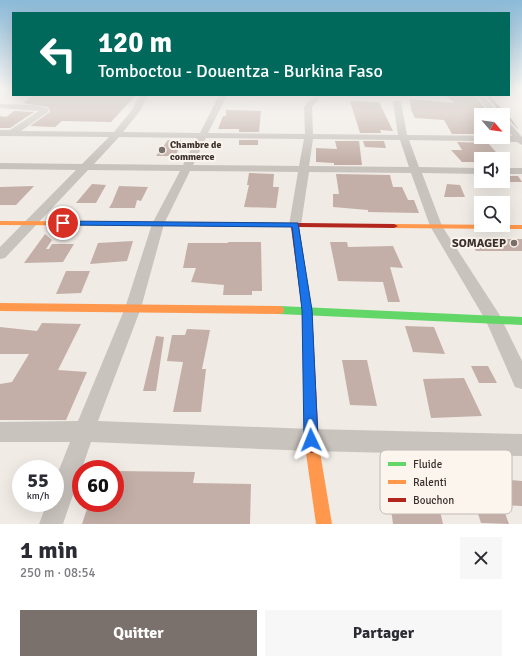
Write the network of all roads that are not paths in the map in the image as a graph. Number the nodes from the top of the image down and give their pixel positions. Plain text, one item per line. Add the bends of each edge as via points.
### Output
1 (40, 113) edge
2 (134, 113) edge
3 (214, 113) edge
4 (308, 113) edge
5 (398, 113) edge
6 (510, 129) edge
7 (0, 133) edge
8 (12, 133) junction
9 (117, 134) junction
10 (203, 136) junction
11 (309, 136) junction
12 (402, 137) junction
13 (521, 141) edge
14 (0, 166) edge
15 (85, 167) junction
16 (187, 168) junction
17 (305, 169) junction
18 (414, 170) junction
19 (474, 171) edge
20 (510, 171) edge
21 (522, 171) edge
22 (0, 223) edge
23 (32, 223) junction
24 (158, 224) junction
25 (296, 224) junction
26 (436, 226) junction
27 (522, 227) edge
28 (0, 255) edge
29 (0, 307) edge
30 (133, 308) junction
31 (307, 310) junction
32 (493, 319) junction
33 (522, 321) edge
34 (522, 381) edge
35 (84, 431) junction
36 (0, 432) edge
37 (311, 440) junction
38 (522, 445) edge
39 (51, 524) edge
40 (324, 524) edge

1 - 8 street
2 - 9 street
3 - 10 street
4 - 11 street
5 - 12 street
6 - 13 street
7 - 8 street
8 - 9 street
9 - 10 street
9 - 15 street
10 - 11 street
10 - 16 street
11 - 12 street
11 - 17 street
12 - 13 street
12 - 18 street
14 - 15 street
15 - 16 street
15 - 23 street
16 - 17 street
16 - 24 street
17 - 18 street
17 - 25 street
18 - 19 street
18 - 26 street
20 - 21 street
22 - 23 main road
23 - 24 main road
23 - 28 street
24 - 25 main road
24 - 30 street
25 - 26 main road
25 - 31 main road
26 - 27 main road
26 - 32 street
29 - 30 main road
30 - 31 main road
30 - 35 street
31 - 32 main road
31 - 37 main road
32 - 33 main road
32 - 34 street
35 - 36 street
35 - 37 street
35 - 39 street
37 - 38 street
37 - 40 main road

